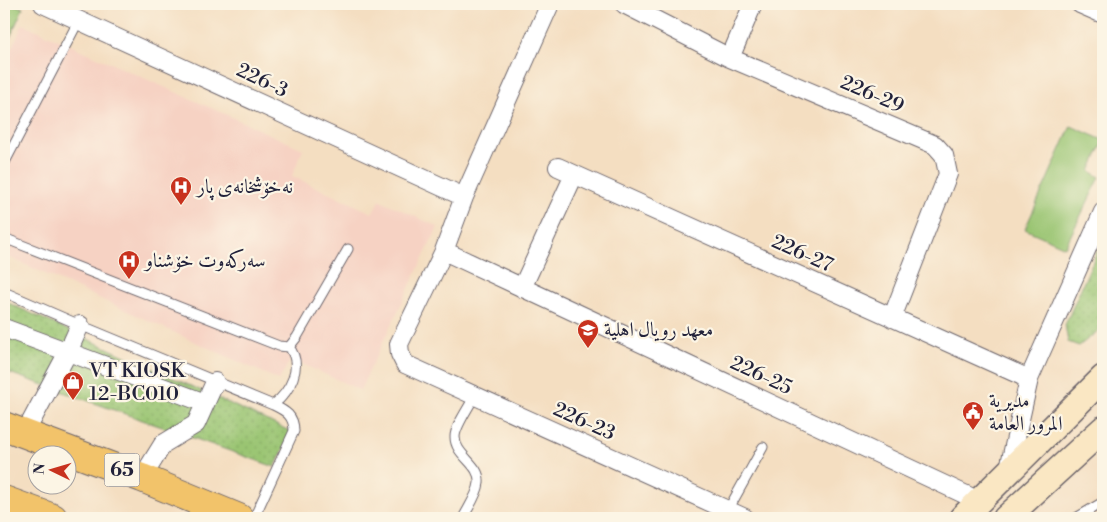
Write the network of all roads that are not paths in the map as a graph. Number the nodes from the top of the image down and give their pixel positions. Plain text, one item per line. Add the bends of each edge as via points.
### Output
1 (43, 4) edge
2 (550, 4) edge
3 (624, 4) edge
4 (753, 4) edge
5 (1080, 4) edge
6 (1103, 14) edge
7 (79, 20) junction
8 (730, 58) junction
9 (4, 164) edge
10 (464, 197) junction
11 (1103, 212) edge
12 (4, 238) edge
13 (348, 249) dead end
14 (444, 251) junction
15 (522, 288) junction
16 (4, 292) edge
17 (892, 318) junction
18 (80, 325) junction
19 (4, 328) edge
20 (289, 348) junction
21 (68, 352) junction
22 (1103, 378) edge
23 (1029, 379) junction
24 (215, 382) junction
25 (475, 396) junction
26 (205, 404) junction
27 (273, 405) junction
28 (14, 429) edge
29 (1103, 429) edge
30 (763, 448) dead end
31 (1008, 473) junction
32 (142, 478) junction
33 (979, 501) junction
34 (1103, 502) edge
35 (15, 503) edge
36 (728, 510) junction
37 (211, 512) edge
38 (53, 518) edge
39 (69, 518) edge
40 (239, 518) edge
41 (254, 518) edge
42 (463, 518) edge
43 (745, 518) edge
44 (962, 518) edge
45 (1006, 518) edge
46 (1076, 518) edge

1 - 7 street, 226-3
2 - 10 street
3 - 8 street, 226-29
4 - 8 street
5 - 6 street
7 - 9 lane
7 - 10 street, 226-3
8 - 17 street, 226-29 via 935,145 944,155 948,174
10 - 14 street
11 - 23 street
12 - 20 lane
13 - 20 lane
14 - 15 street, 226-25
14 - 25 street, 226-23 via 399,344 400,354 405,364
15 - 17 street, 226-27 via 566,171
15 - 33 street, 226-25
16 - 18 lane
17 - 23 street, 226-27
18 - 21 street
18 - 24 lane
19 - 21 street
20 - 27 lane via 295,355 296,369 289,389
21 - 26 street
21 - 28 street
22 - 31 main road
23 - 31 street
24 - 26 street
24 - 27 lane
25 - 36 street, 226-23
25 - 42 lane via 455,440 479,474 479,485
26 - 32 street via 196,424 163,444
27 - 41 lane via 290,415 294,431
28 - 32 highway, 65
29 - 45 main road
30 - 36 lane
31 - 33 main road
32 - 37 highway, 65
33 - 44 main road
34 - 46 lane
35 - 38 highway
35 - 39 highway
36 - 43 street, 226-23
37 - 40 highway, 65

